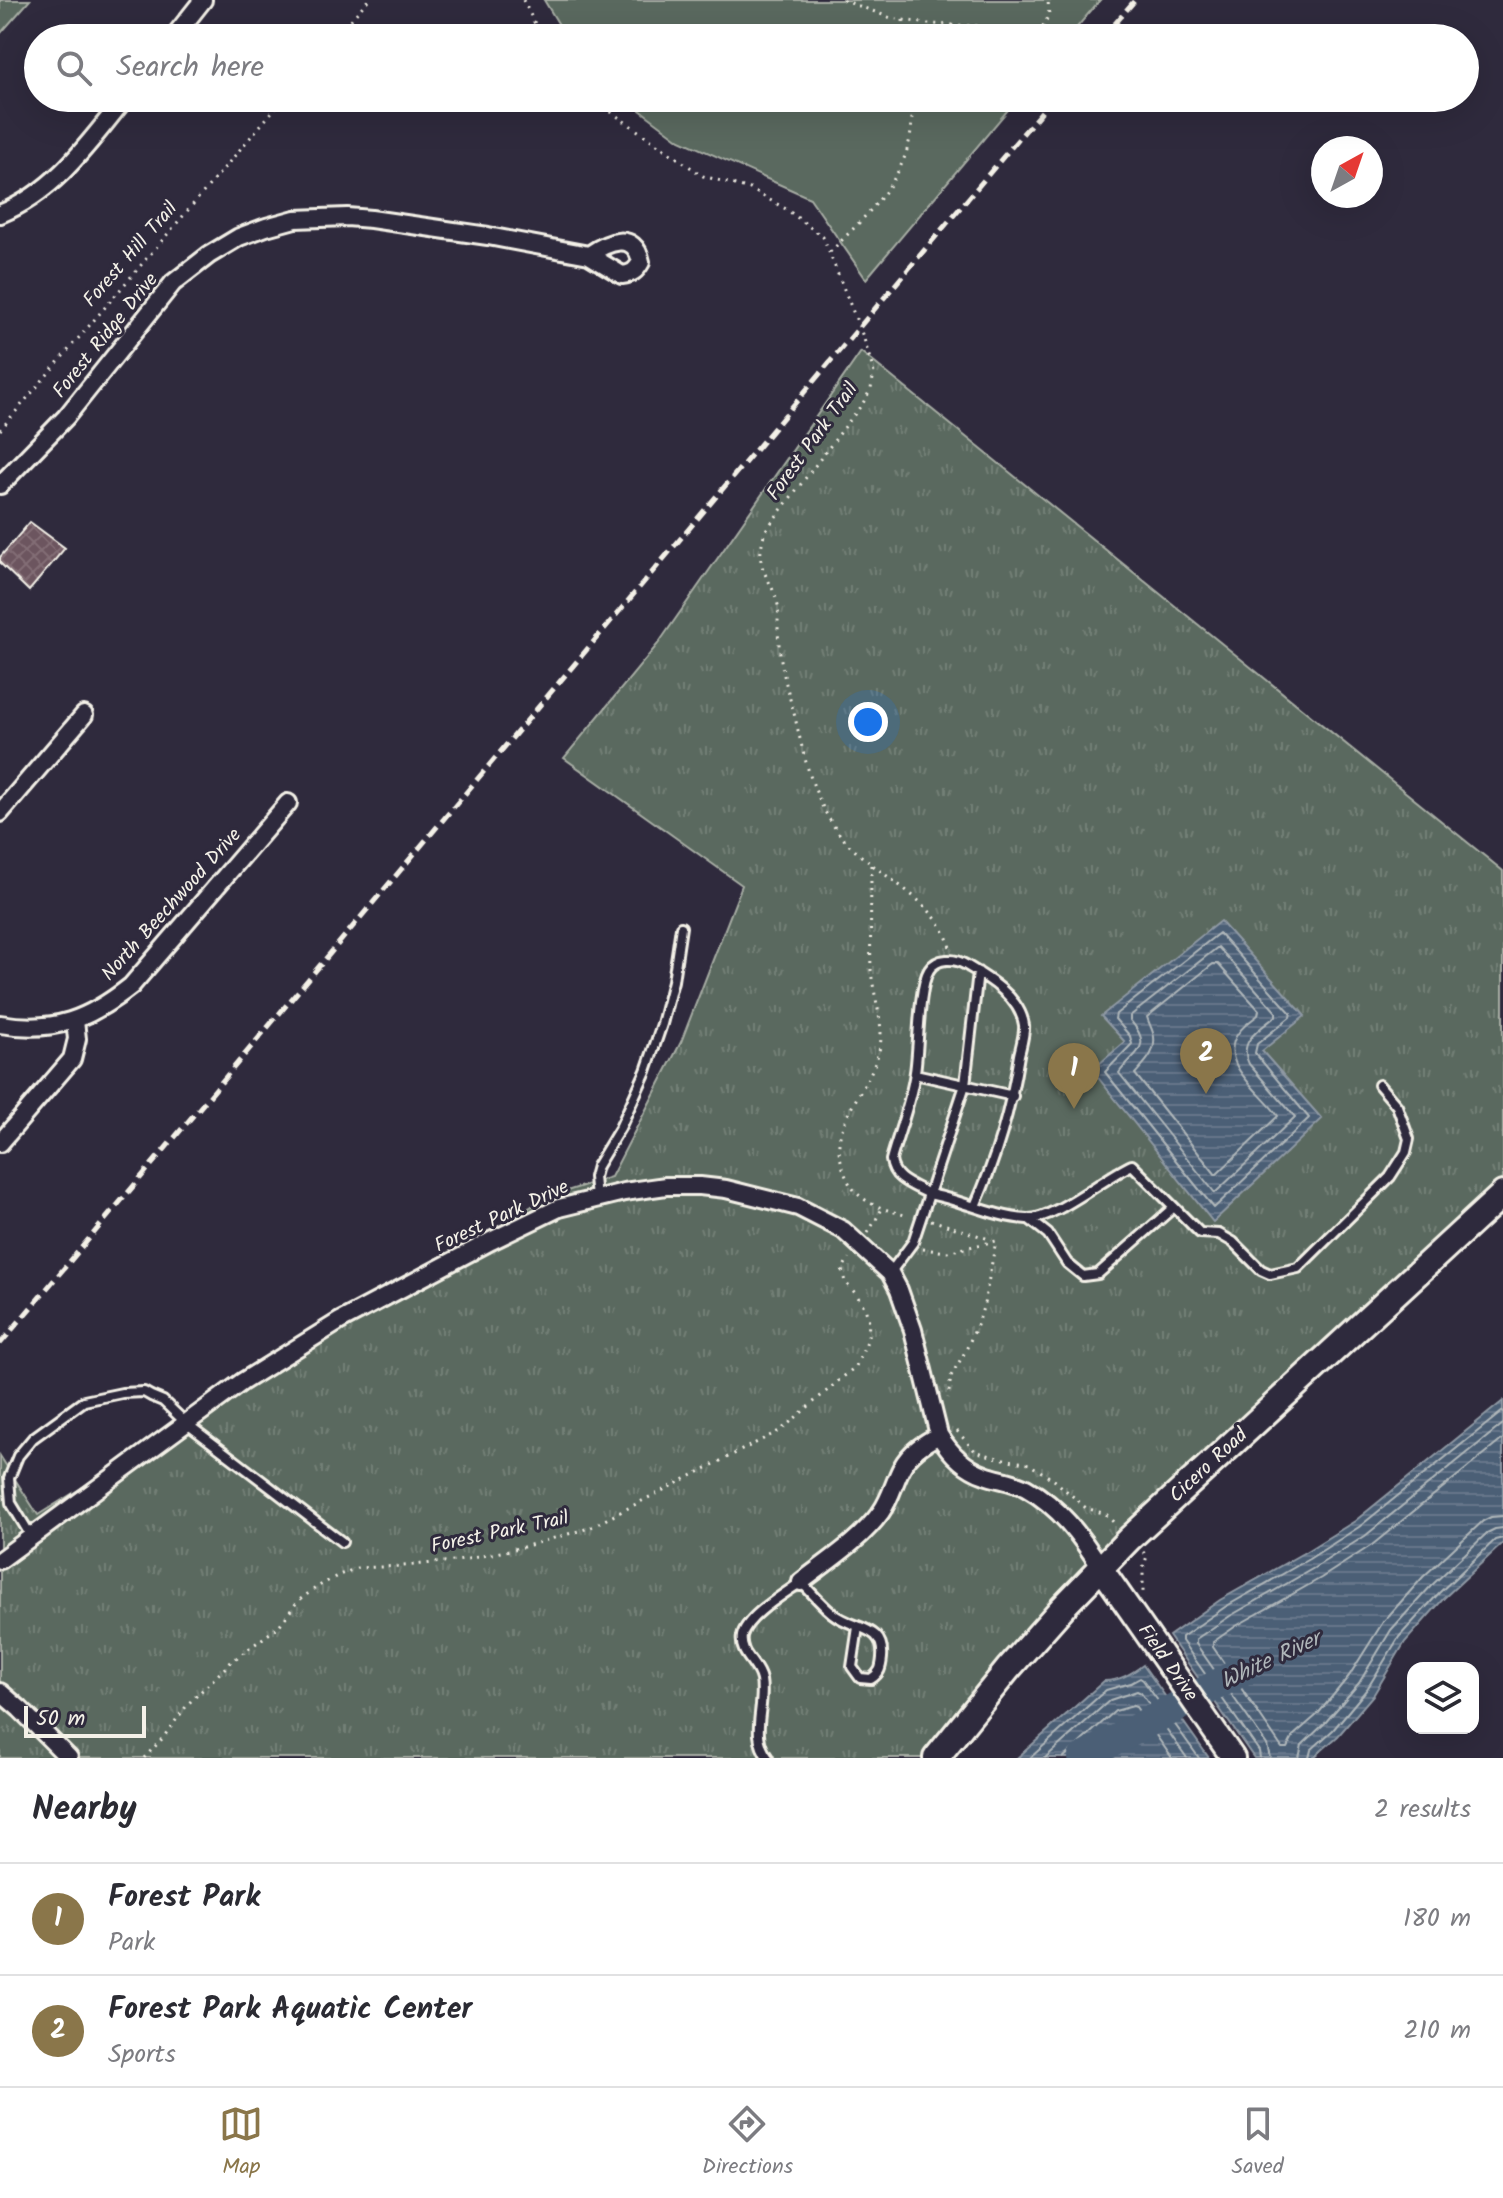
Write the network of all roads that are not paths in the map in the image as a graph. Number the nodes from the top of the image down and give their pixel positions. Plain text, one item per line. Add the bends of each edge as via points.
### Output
1 (203, 0) edge
2 (184, 24) edge
3 (114, 112) edge
4 (0, 214) edge
5 (589, 255) dead end
6 (0, 485) edge
7 (84, 715) dead end
8 (288, 803) dead end
9 (0, 813) edge
10 (681, 927) dead end
11 (978, 972) junction
12 (75, 1021) junction
13 (0, 1024) edge
14 (915, 1074) junction
15 (965, 1085) junction
16 (1379, 1085) dead end
17 (1013, 1096) junction
18 (0, 1143) edge
19 (929, 1194) junction
20 (1503, 1194) edge
21 (596, 1198) junction
22 (975, 1206) junction
23 (1174, 1207) junction
24 (1029, 1219) junction
25 (890, 1273) junction
26 (186, 1423) junction
27 (939, 1435) junction
28 (31, 1536) junction
29 (342, 1542) dead end
30 (0, 1560) edge
31 (1101, 1568) junction
32 (801, 1582) junction
33 (858, 1627) junction
34 (0, 1692) edge
35 (69, 1758) edge
36 (768, 1758) edge
37 (936, 1758) edge
38 (1233, 1758) edge

1 - 2 street
3 - 4 street via 58,178
5 - 6 street, Forest Ridge Drive via 359,218 295,219 239,237 173,283 66,417
7 - 9 street
8 - 12 street, North Beechwood Drive via 131,986
10 - 21 lane via 662,1024 633,1100 597,1166
11 - 14 lane via 951,959 935,963 927,972
11 - 15 lane
11 - 17 lane via 1002,989 1024,1025
12 - 13 street via 29,1027
12 - 18 street via 72,1059
14 - 15 lane
14 - 19 lane via 892,1169
15 - 17 lane
15 - 19 lane
16 - 23 lane via 1397,1106 1409,1139 1406,1152 1390,1177 1298,1268 1270,1274 1261,1270 1233,1242 1219,1234 1200,1233
17 - 22 lane
19 - 22 lane
19 - 25 lane via 913,1242
20 - 31 main road, Cicero Road
21 - 25 street, Forest Park Drive via 700,1186 798,1207 843,1230
21 - 26 street, Forest Park Drive via 559,1208 393,1291 277,1360
22 - 24 lane
23 - 24 lane via 1132,1165 1050,1213
23 - 24 lane via 1098,1274 1083,1276
25 - 27 street, Forest Park Drive via 913,1330
26 - 28 street, Forest Park Drive
26 - 28 lane via 163,1401 144,1392 122,1393 84,1401 33,1438 9,1478 11,1503
26 - 29 lane
27 - 31 street, Forest Park Drive via 964,1464 1023,1486 1055,1508
27 - 32 street via 907,1458 889,1499 871,1523
28 - 30 street, Forest Park Drive
31 - 37 main road, Cicero Road
31 - 38 main road, Field Drive via 1139,1610
32 - 33 lane via 833,1614
32 - 36 lane via 761,1611 742,1634 744,1653 760,1675 757,1724
33 - 33 lane via 882,1642 881,1669 871,1679 860,1678 852,1667
34 - 35 street

